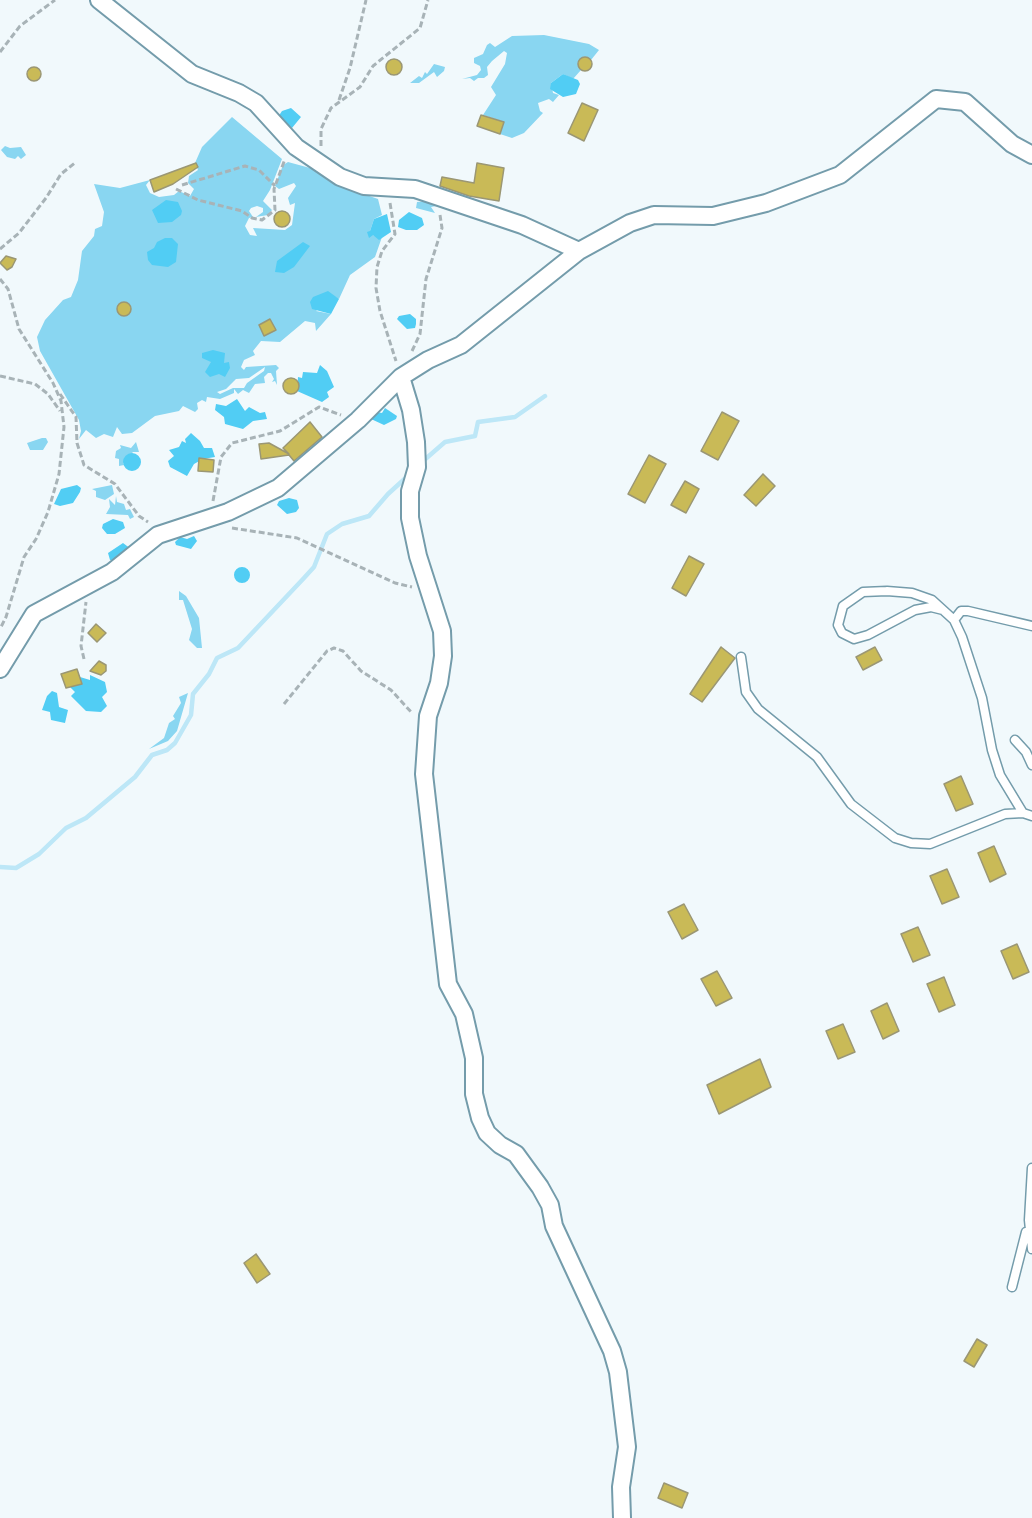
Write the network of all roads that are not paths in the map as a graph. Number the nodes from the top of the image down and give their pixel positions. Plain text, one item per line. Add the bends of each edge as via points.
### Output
1 (99, 0) edge
2 (1032, 155) edge
3 (579, 251) junction
4 (401, 377) junction
5 (943, 610) junction
6 (954, 620) junction
7 (1032, 626) edge
8 (741, 657) dead end
9 (0, 669) edge
10 (1015, 740) dead end
11 (1032, 765) edge
12 (1023, 813) junction
13 (1032, 816) edge
14 (1032, 1168) edge
15 (1030, 1197) edge
16 (1029, 1220) junction
17 (1032, 1249) edge
18 (1012, 1287) dead end
19 (622, 1518) edge

1 - 3 street via 192,74 256,103 296,147 340,177 364,186 404,186 522,225
2 - 3 street via 1012,144 965,102 936,99 840,175 766,203 713,216 654,215 630,223
3 - 4 street via 461,345
4 - 9 street via 358,420 278,488 208,519 158,535 112,572 34,614
4 - 19 street via 416,442 410,518 442,631 443,656 428,716 424,774 448,984 464,1014 474,1058 474,1094 480,1118 487,1133 516,1154 540,1187 612,1351 627,1447 621,1488
5 - 5 lane via 932,600 912,593 863,592 843,606 838,625 847,638 854,639 915,610
5 - 6 lane
6 - 7 lane via 961,611 968,611
6 - 12 lane via 977,680 1000,775
8 - 12 lane via 746,692 758,709 817,757 851,804 895,838 930,844 1005,814
10 - 11 lane
12 - 13 lane
14 - 15 lane
15 - 16 lane
16 - 17 lane
16 - 18 lane

